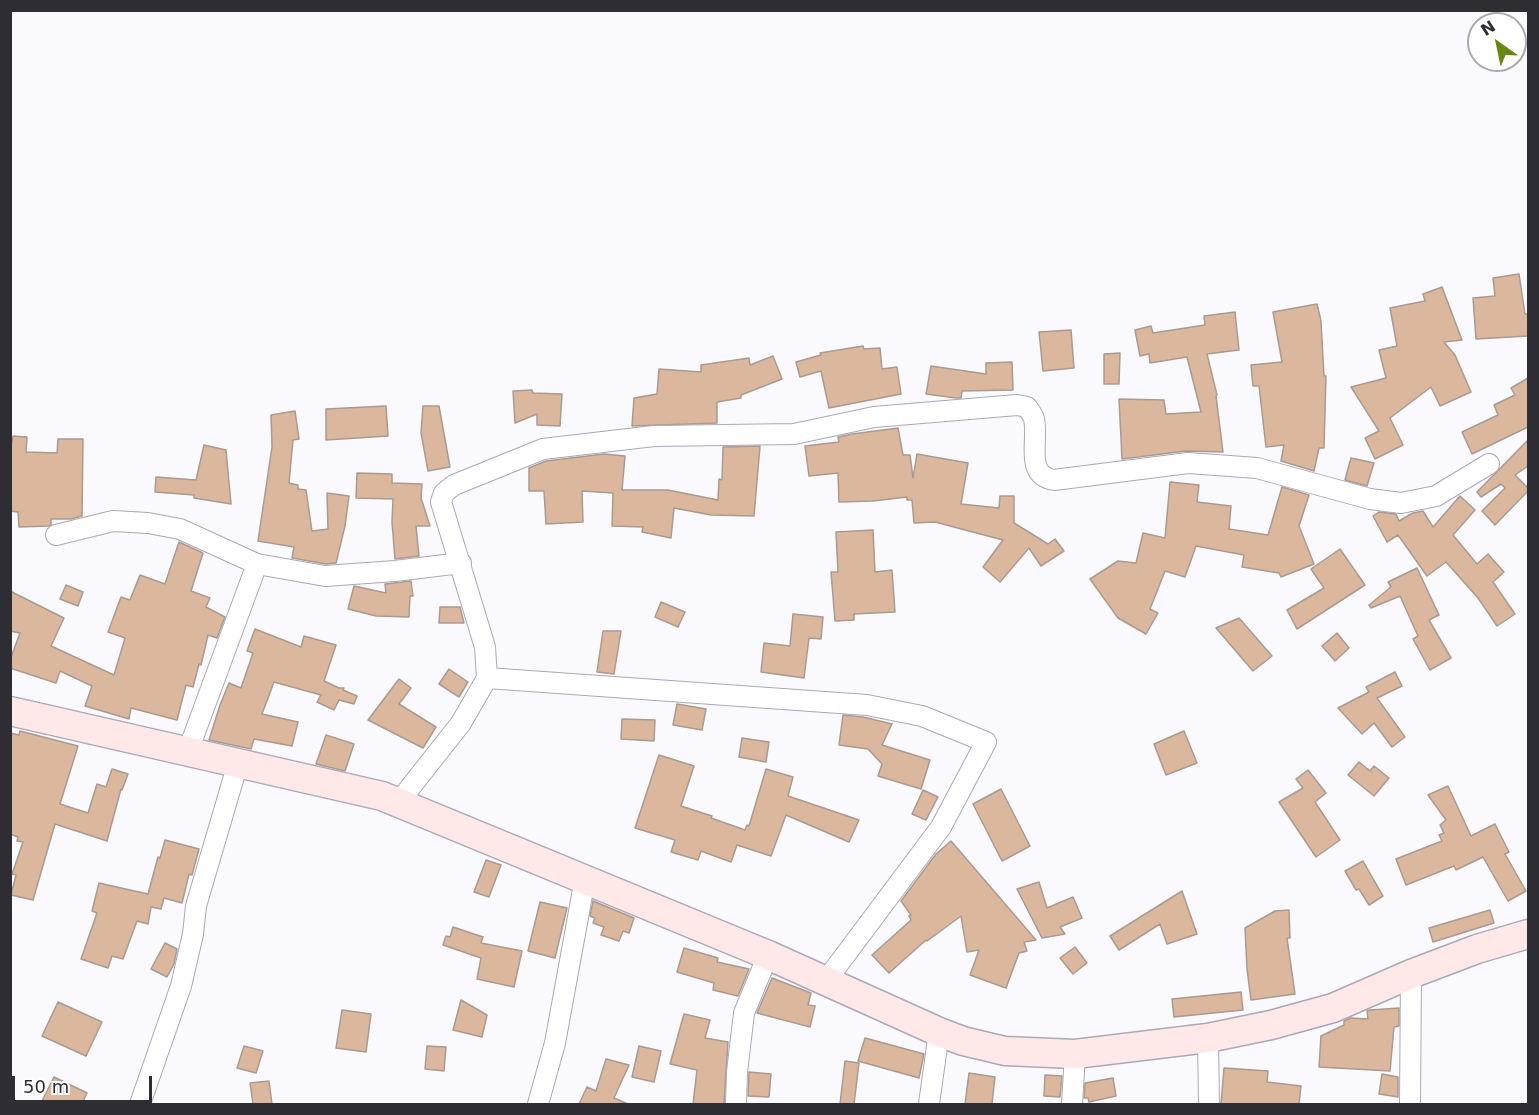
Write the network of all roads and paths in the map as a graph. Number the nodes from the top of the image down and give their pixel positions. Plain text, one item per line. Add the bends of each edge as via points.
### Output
1 (1489, 464) dead end
2 (56, 535) dead end
3 (461, 563) junction
4 (257, 564) junction
5 (487, 678) junction
6 (10, 711) edge
7 (188, 751) junction
8 (238, 763) junction
9 (398, 802) junction
10 (585, 879) junction
11 (1528, 934) edge
12 (768, 955) junction
13 (1411, 974) junction
14 (825, 982) junction
15 (939, 1032) junction
16 (1208, 1038) junction
17 (1075, 1054) junction
18 (140, 1104) edge
19 (538, 1104) edge
20 (736, 1104) edge
21 (928, 1104) edge
22 (1072, 1104) edge
23 (1209, 1104) edge
24 (1410, 1104) edge

1 - 3 street via 1436,496 1401,503 1370,499 1257,468 1188,463 1054,480 1043,478 1036,470 1034,417 1026,406 1017,405 874,417 794,434 654,436 543,448 454,485 444,493 441,502
2 - 4 street via 113,521 148,523 180,529
3 - 4 street via 324,576
3 - 5 street via 485,647
4 - 7 street
5 - 9 street via 461,723
5 - 14 street via 867,705 922,716 986,742 941,827
6 - 7 main road
7 - 8 main road
8 - 9 main road
8 - 18 street via 196,906 181,986
9 - 10 main road
10 - 12 main road
10 - 19 street via 555,1043
11 - 13 main road
12 - 14 main road
12 - 20 street via 744,1013
13 - 16 main road via 1333,1008
13 - 24 street
14 - 15 main road
15 - 17 main road via 1005,1051
15 - 21 street
16 - 17 main road
16 - 23 street
17 - 22 street

